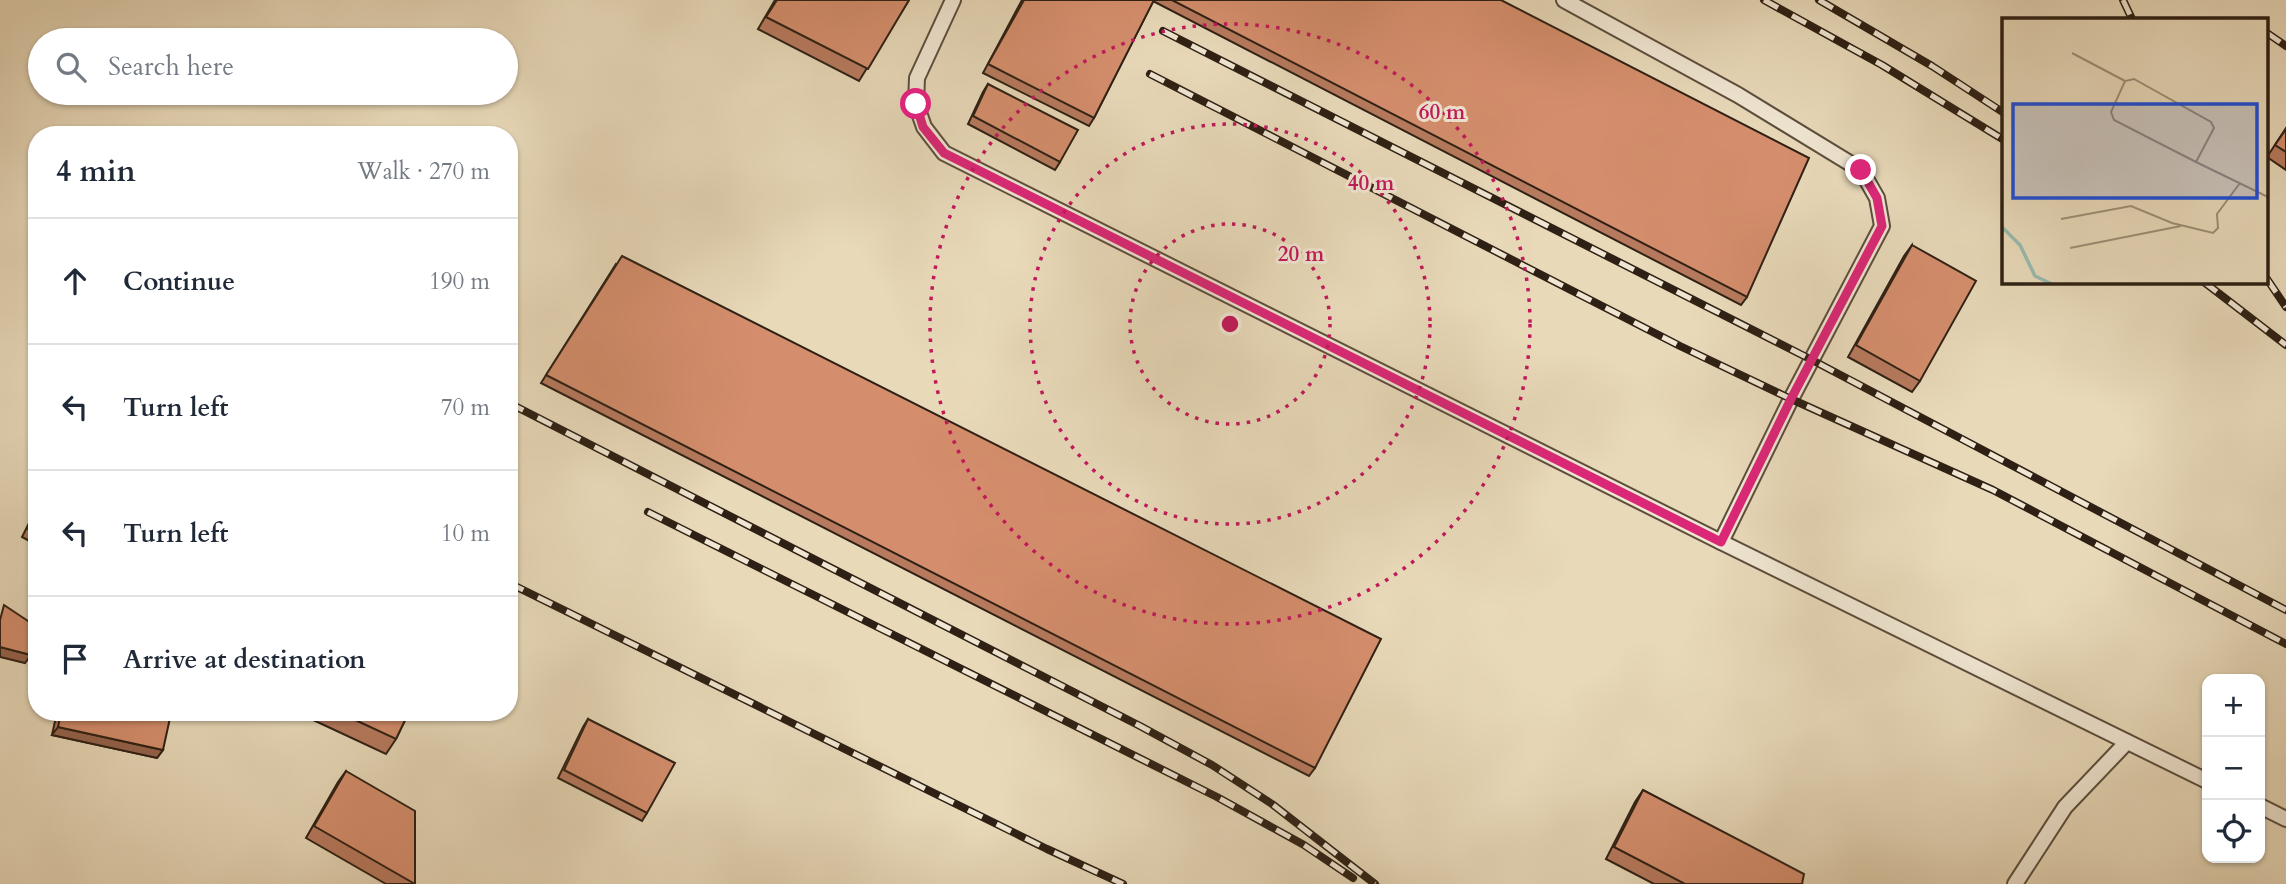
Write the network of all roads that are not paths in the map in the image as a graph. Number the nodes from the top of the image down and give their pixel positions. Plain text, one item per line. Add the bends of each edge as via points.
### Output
1 (953, 0) edge
2 (1564, 0) edge
3 (1721, 542) junction
4 (2127, 742) junction
5 (2202, 779) edge
6 (2265, 808) edge
7 (2286, 819) edge
8 (2015, 884) edge

1 - 3 lane via 917,78 916,104 923,127 944,153
2 - 3 lane via 1738,95 1861,170 1877,198 1882,226
3 - 4 lane
4 - 5 lane
4 - 8 lane via 2065,807
6 - 7 lane

